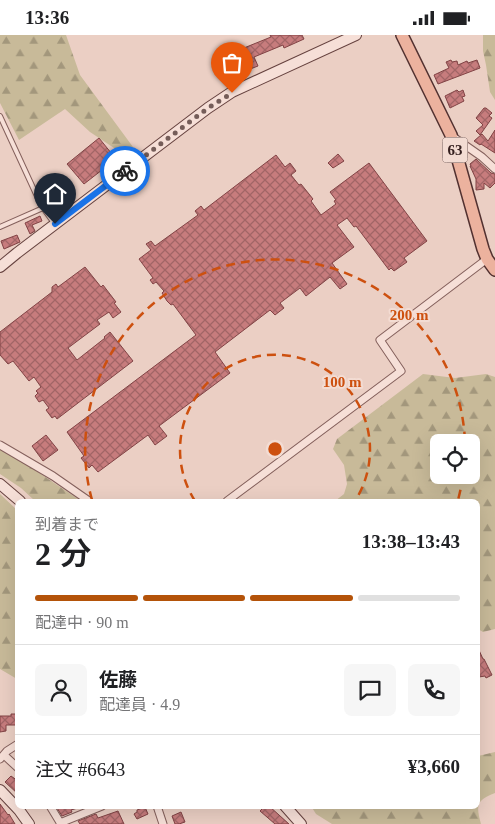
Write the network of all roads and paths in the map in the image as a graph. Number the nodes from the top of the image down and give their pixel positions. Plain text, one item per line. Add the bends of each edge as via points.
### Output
1 (356, 35) edge
2 (402, 35) edge
3 (0, 116) edge
4 (451, 135) junction
5 (495, 169) edge
6 (43, 208) junction
7 (55, 224) junction
8 (0, 227) edge
9 (487, 259) junction
10 (0, 267) edge
11 (495, 270) edge
12 (0, 445) edge
13 (0, 483) edge
14 (18, 499) edge
15 (86, 499) edge
16 (230, 499) edge
17 (15, 747) edge
18 (2, 757) edge
19 (15, 766) edge
20 (0, 790) edge
21 (15, 806) edge
22 (18, 809) edge
23 (52, 809) edge
24 (95, 809) edge
25 (159, 809) edge
26 (288, 809) edge
27 (29, 824) edge
28 (60, 824) edge
29 (163, 824) edge
30 (302, 824) edge

1 - 7 street via 232,93 208,108
2 - 4 main road, 63
3 - 6 lane
4 - 5 street
4 - 9 main road, 63
6 - 7 lane
6 - 8 lane
7 - 10 street
9 - 11 main road, 63
9 - 16 street via 380,340 401,371
12 - 15 street
13 - 14 street
17 - 18 street
18 - 19 street
20 - 21 street
22 - 27 street
23 - 28 street
24 - 28 street
25 - 29 street
26 - 30 street

